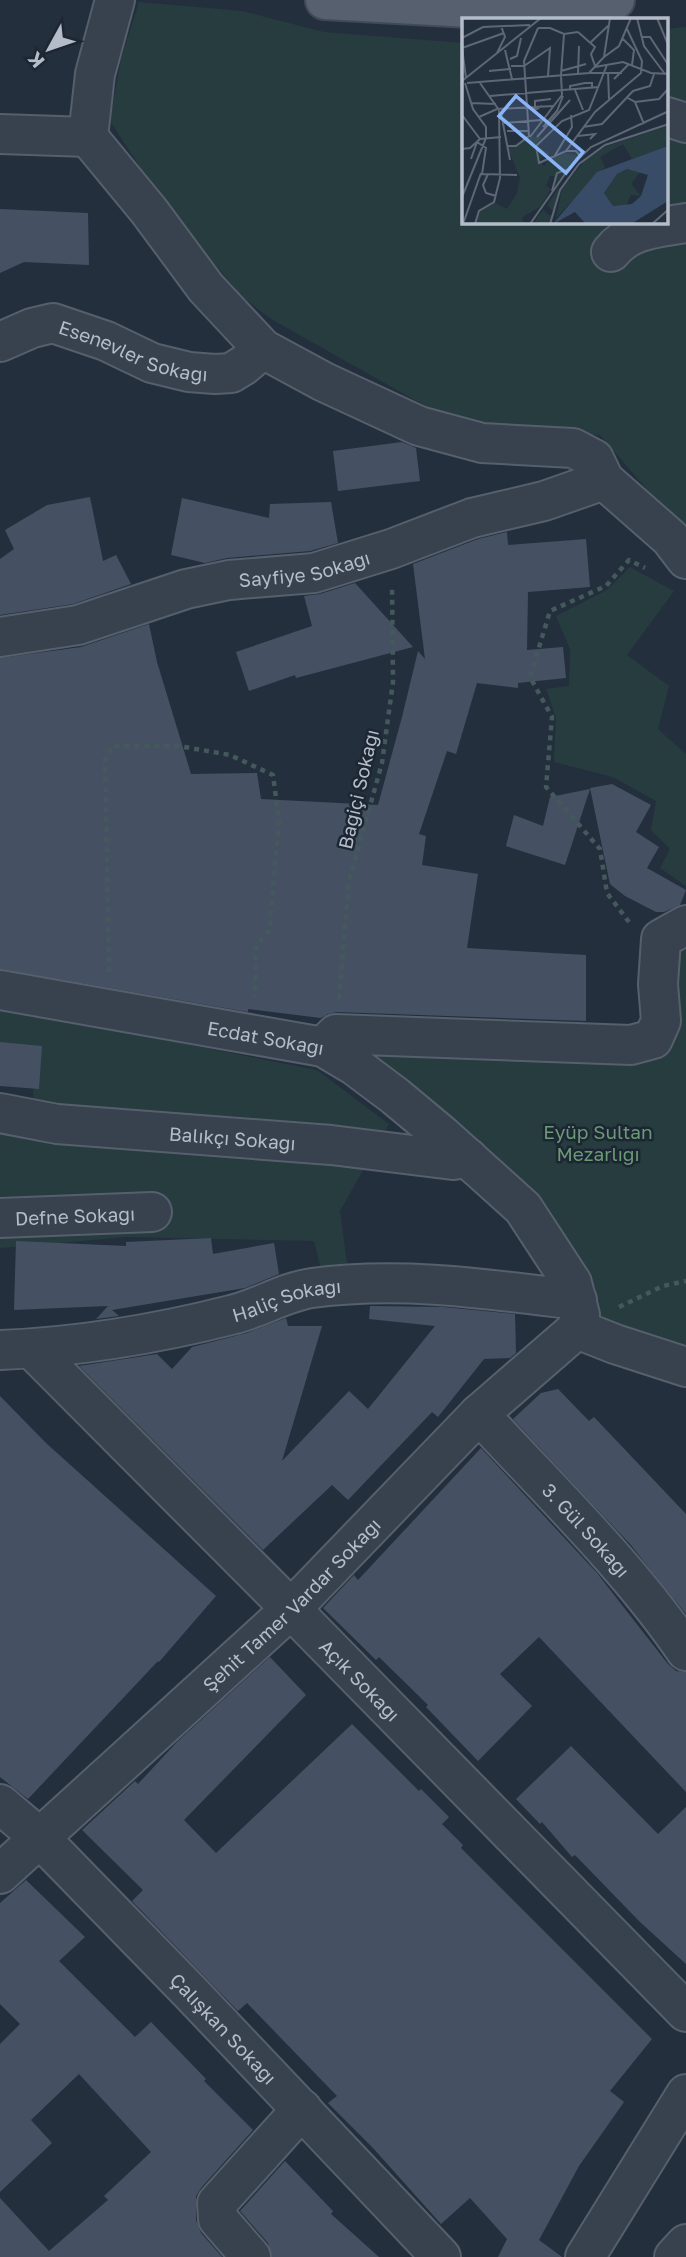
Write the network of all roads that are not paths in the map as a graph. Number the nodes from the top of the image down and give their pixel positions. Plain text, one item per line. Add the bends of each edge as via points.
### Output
1 (115, 0) edge
2 (326, 0) edge
3 (615, 0) edge
4 (561, 12) edge
5 (668, 117) edge
6 (686, 123) edge
7 (0, 134) edge
8 (88, 137) junction
9 (686, 223) edge
10 (611, 252) dead end
11 (0, 342) edge
12 (262, 349) junction
13 (604, 481) junction
14 (669, 565) edge
15 (0, 637) edge
16 (686, 925) edge
17 (0, 990) edge
18 (329, 1041) junction
19 (0, 1113) edge
20 (468, 1158) junction
21 (152, 1212) dead end
22 (0, 1218) edge
23 (577, 1315) junction
24 (16, 1350) edge
25 (686, 1367) edge
26 (479, 1414) junction
27 (291, 1609) junction
28 (686, 1651) edge
29 (0, 1804) edge
30 (38, 1837) junction
31 (0, 1874) edge
32 (686, 2012) edge
33 (686, 2094) edge
34 (302, 2109) junction
35 (686, 2244) edge
36 (422, 2251) edge
37 (251, 2257) edge
38 (585, 2257) edge
39 (674, 2257) edge

1 - 8 street via 94,74
2 - 4 main road
3 - 4 main road
5 - 6 street
7 - 8 street
8 - 12 street via 206,288
9 - 10 street via 634,233 620,240
11 - 12 street, Esenevler Sokağı via 53,323 97,337 152,363 215,374 231,373
12 - 13 street via 419,426 482,443 573,448 594,459
13 - 14 street via 670,538
13 - 15 street, Sayfiye Sokağı via 472,518 314,573 229,580 186,589 78,625
16 - 18 street, Ecdat Sokağı via 661,939 661,1021 653,1040 631,1045
17 - 18 street, Ecdat Sokağı via 254,1035
18 - 20 street
19 - 20 street, Balıkçı Sokağı via 57,1124
20 - 23 street via 523,1208 572,1283
21 - 22 street, Defne Sokağı
23 - 24 street, Haliç Sokağı via 427,1283 360,1282 307,1289 233,1315 128,1337
23 - 25 street, Haliç Sokağı via 615,1344
23 - 26 street, Şehit Tamer Vardar Sokağı
24 - 27 street, Açık Sokağı
26 - 27 street, Şehit Tamer Vardar Sokağı
26 - 28 street, 3. Gül Sokağı via 650,1602
27 - 30 street, Şehit Tamer Vardar Sokağı
27 - 32 street, Açık Sokağı
29 - 30 street, Çalışkan Sokağı
30 - 31 street, Şehit Tamer Vardar Sokağı
30 - 34 street, Çalışkan Sokağı
33 - 38 street
34 - 36 street, Çalışkan Sokağı
34 - 37 street via 216,2203 218,2219
35 - 39 street

